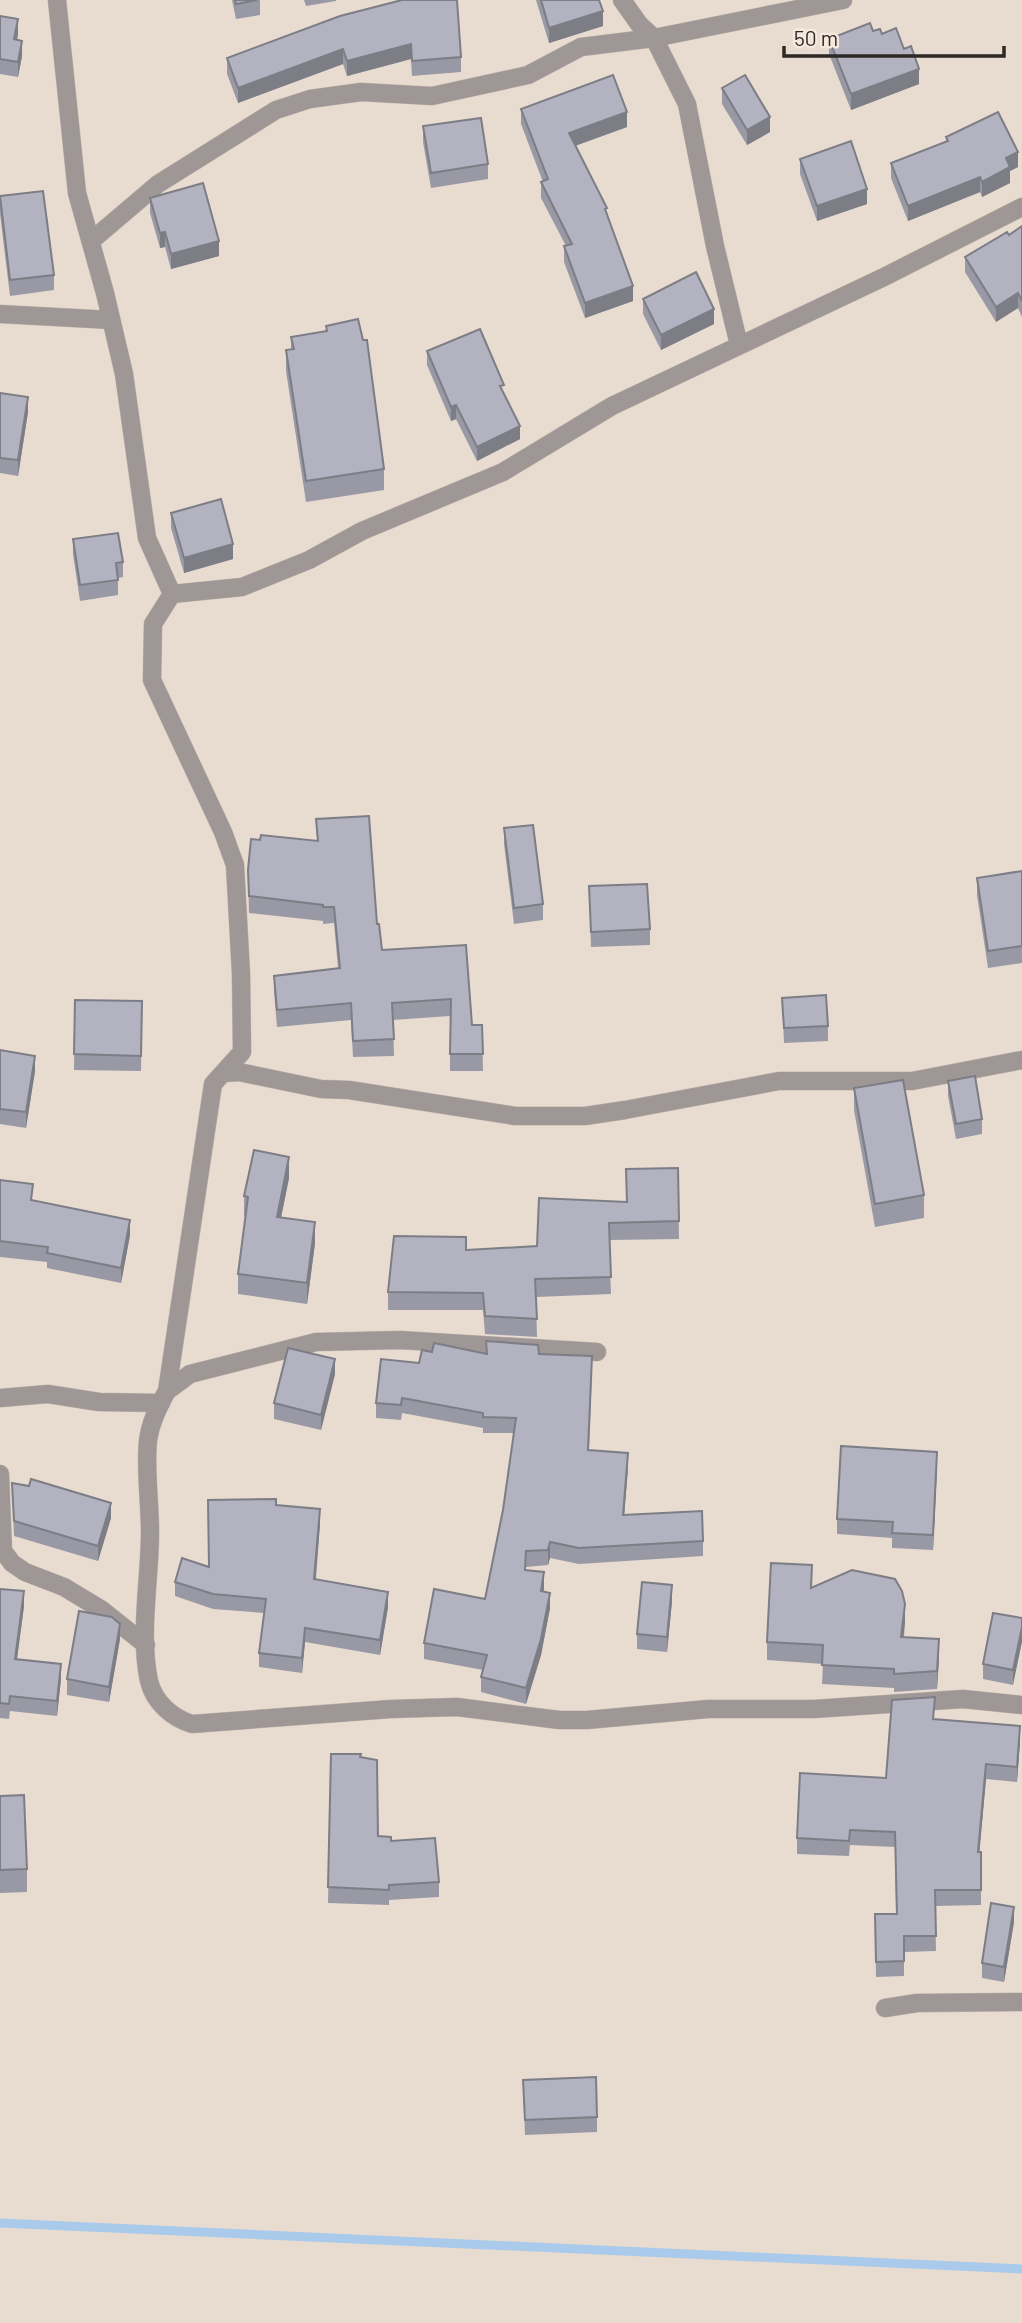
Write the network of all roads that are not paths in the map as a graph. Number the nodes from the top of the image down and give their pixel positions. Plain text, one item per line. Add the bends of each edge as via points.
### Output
1 (57, 0) edge
2 (622, 0) edge
3 (843, 0) edge
4 (654, 38) junction
5 (1022, 207) edge
6 (90, 242) junction
7 (0, 314) edge
8 (111, 320) junction
9 (739, 345) junction
10 (172, 594) junction
11 (1022, 1060) edge
12 (225, 1073) junction
13 (597, 1352) dead end
14 (164, 1397) junction
15 (0, 1398) edge
16 (0, 1474) edge
17 (0, 1570) edge
18 (25, 1572) junction
19 (146, 1645) junction
20 (1022, 1705) edge
21 (1022, 2002) edge
22 (885, 2008) dead end

1 - 6 street via 77,192
2 - 4 street
3 - 4 street
4 - 6 street via 582,47 528,75 432,96 361,92 310,99 276,110 158,184
4 - 9 street via 687,104
5 - 9 street
6 - 8 street
7 - 8 street
8 - 10 street via 124,374 147,538
9 - 10 street via 612,405 503,472 362,531 309,560 242,587
10 - 12 street via 153,624 152,680 235,865 242,1052
11 - 12 street via 912,1081 779,1081 585,1115 515,1116
12 - 14 street via 213,1084
13 - 14 street via 400,1340 316,1342 190,1374
14 - 15 street via 99,1402 48,1394
14 - 19 street via 148,1442
16 - 18 street via 3,1551
17 - 18 street
18 - 19 street via 64,1587
19 - 20 street via 149,1683 159,1701 171,1714 192,1724 457,1707 587,1720 708,1709 814,1709 963,1699
21 - 22 street via 917,2003

